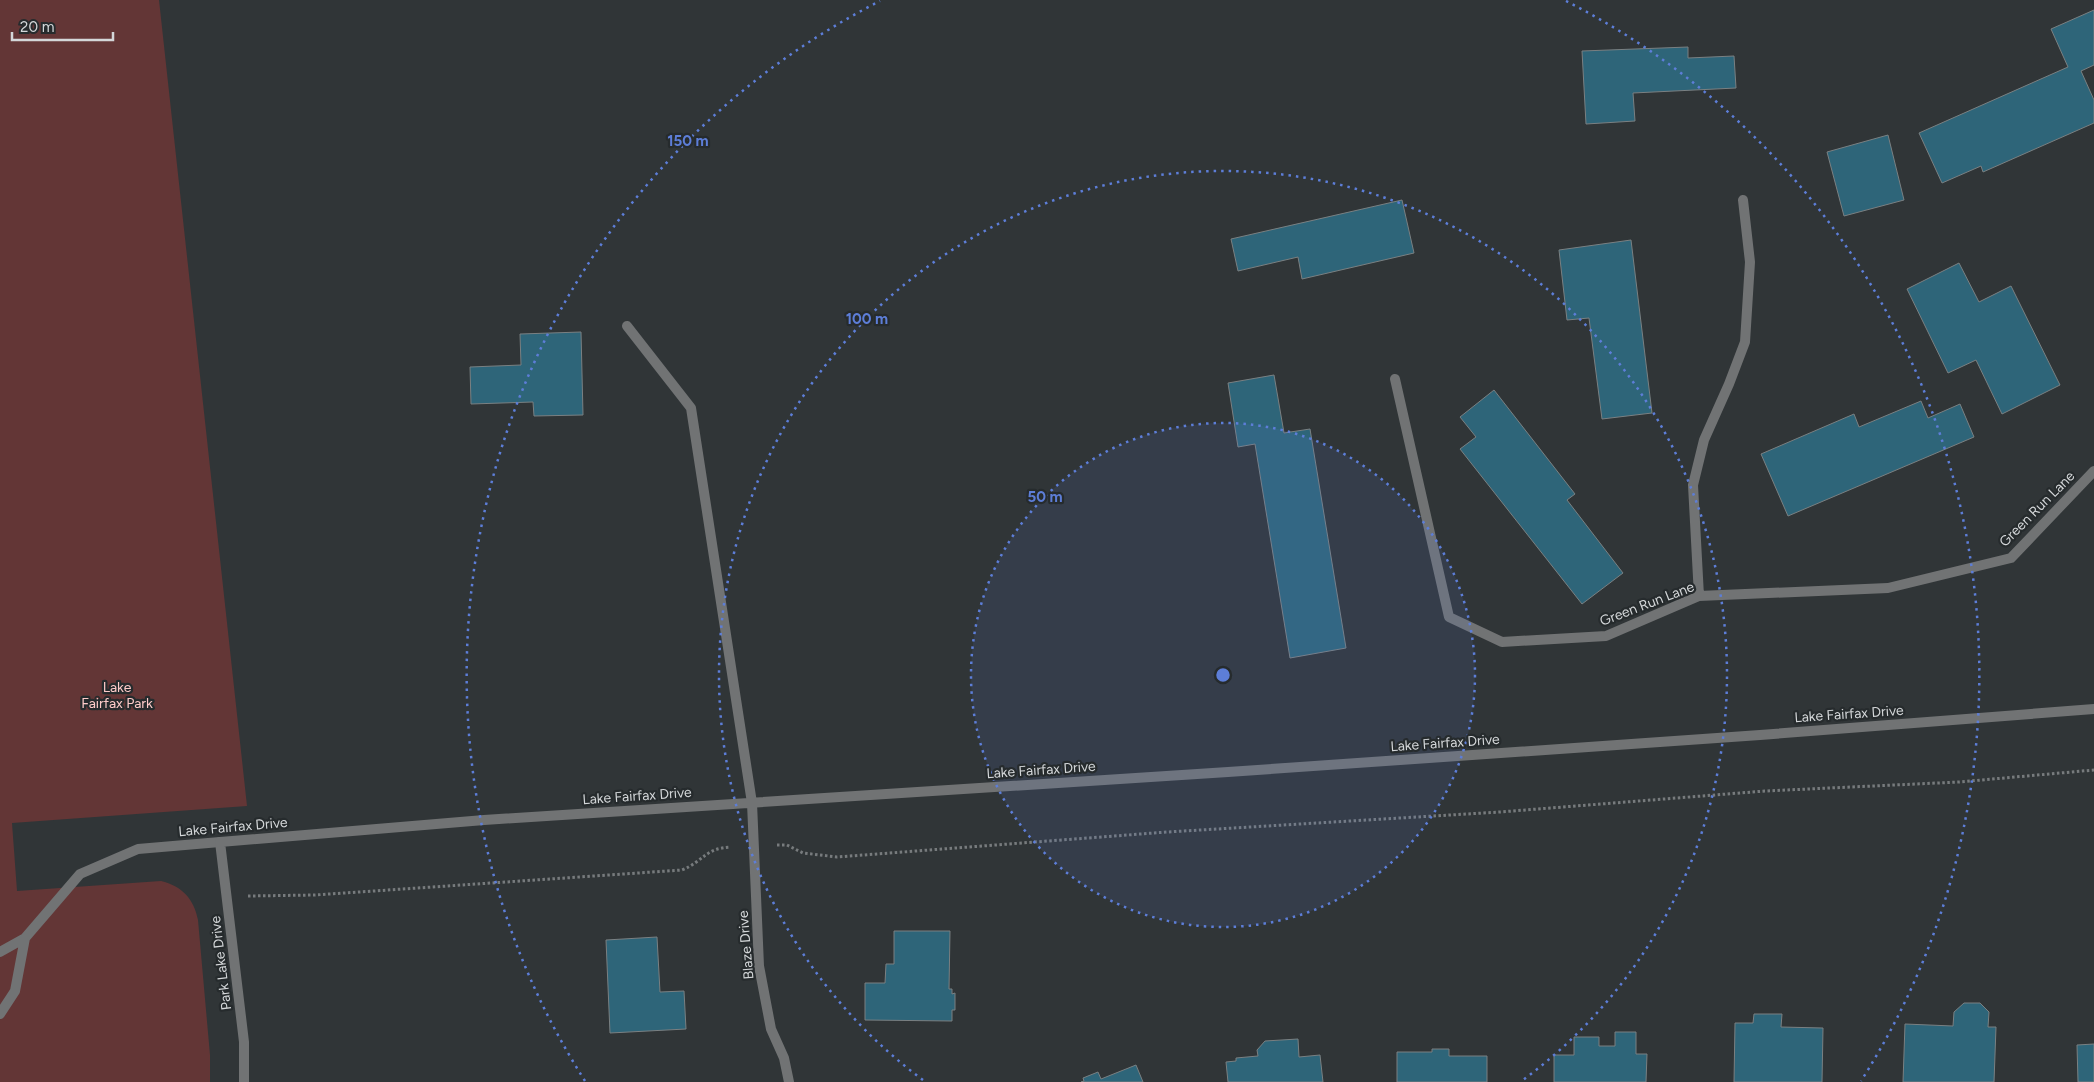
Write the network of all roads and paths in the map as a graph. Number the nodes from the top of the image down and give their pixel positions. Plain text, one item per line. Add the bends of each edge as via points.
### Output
1 (1743, 200) dead end
2 (627, 326) dead end
3 (1395, 379) dead end
4 (2094, 471) edge
5 (1698, 596) junction
6 (2094, 710) edge
7 (2094, 770) edge
8 (752, 803) junction
9 (220, 842) junction
10 (754, 846) junction
11 (227, 898) junction
12 (25, 938) junction
13 (0, 952) edge
14 (0, 1014) edge
15 (244, 1082) edge
16 (789, 1082) edge

1 - 5 street via 1750,262 1745,342 1704,440 1692,486
2 - 8 street, Blaze Drive via 691,408
3 - 5 street, Green Run Lane via 1449,617 1502,642 1606,636
4 - 5 street, Green Run Lane via 2011,558 1888,588
6 - 8 street, Lake Fairfax Drive
7 - 10 path via 1959,782 1765,791 837,857 803,852 787,845
8 - 9 street, Lake Fairfax Drive
8 - 10 street, Blaze Drive
9 - 11 street, Park Lake Drive
9 - 12 street, Lake Fairfax Drive via 138,849 80,874
10 - 11 path via 710,850 682,870
10 - 16 street, Blaze Drive via 759,966 771,1029 784,1058
11 - 15 street, Park Lake Drive via 244,1042
12 - 13 street, Lake Fairfax Drive
12 - 14 street, Lake Fairfax Drive via 15,991

